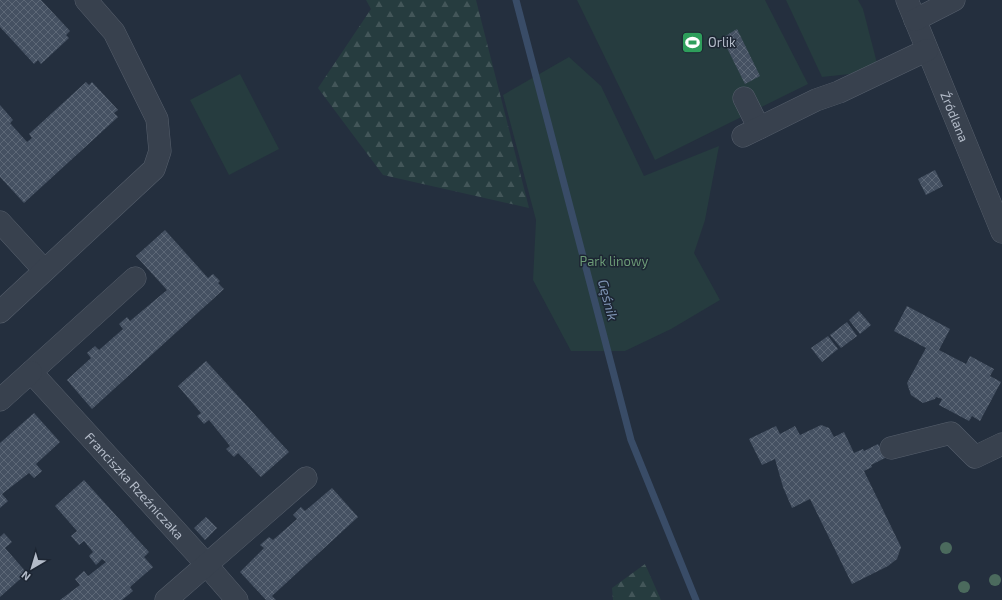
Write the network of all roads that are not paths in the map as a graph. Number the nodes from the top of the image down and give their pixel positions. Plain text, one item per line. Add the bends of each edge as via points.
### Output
1 (86, 0) edge
2 (907, 0) edge
3 (954, 0) edge
4 (916, 20) junction
5 (927, 50) junction
6 (744, 98) dead end
7 (0, 222) edge
8 (1002, 232) edge
9 (44, 270) junction
10 (135, 278) dead end
11 (0, 312) edge
12 (31, 372) junction
13 (0, 400) edge
14 (1002, 444) edge
15 (891, 448) dead end
16 (306, 478) dead end
17 (207, 564) junction
18 (166, 600) edge
19 (237, 600) edge

1 - 9 street via 114,32 137,77 157,119 160,151 154,169
2 - 4 street, Źródlana
3 - 4 street
4 - 5 street, Źródlana
5 - 6 street via 751,132
5 - 8 street, Źródlana
7 - 9 street
9 - 11 street
10 - 12 street
12 - 13 street
12 - 17 street, Franciszka Rzeźniczaka
14 - 15 street via 975,457 951,433
16 - 17 street
17 - 18 street
17 - 19 street, Franciszka Rzeźniczaka

